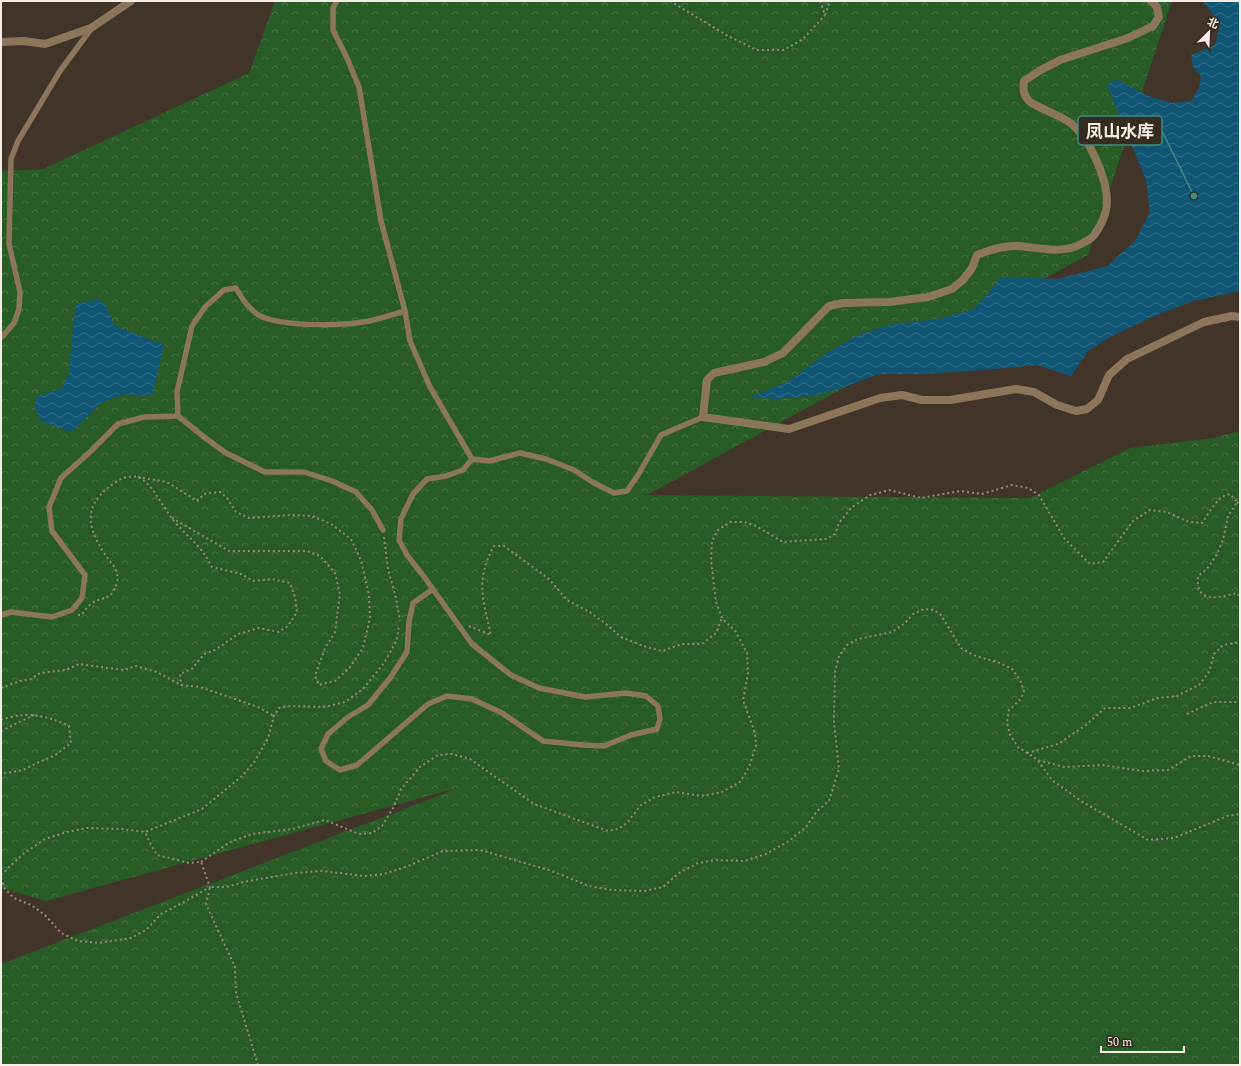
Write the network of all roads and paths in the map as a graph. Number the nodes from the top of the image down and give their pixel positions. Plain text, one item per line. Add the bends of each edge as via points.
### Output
1 (132, 1) edge
2 (337, 1) edge
3 (670, 1) edge
4 (820, 1) edge
5 (830, 1) edge
6 (1151, 1) edge
7 (825, 15) junction
8 (91, 28) junction
9 (1, 42) edge
10 (405, 311) junction
11 (1240, 317) edge
12 (1, 338) edge
13 (178, 416) junction
14 (703, 417) junction
15 (472, 459) junction
16 (138, 477) junction
17 (1237, 502) junction
18 (1240, 505) edge
19 (172, 518) junction
20 (383, 530) joint
21 (433, 589) junction
22 (1240, 596) edge
23 (64, 613) junction
24 (1, 615) edge
25 (722, 618) junction
26 (455, 620) junction
27 (1240, 642) edge
28 (181, 685) junction
29 (1, 688) edge
30 (1240, 702) edge
31 (1187, 714) dead end
32 (35, 715) junction
33 (274, 716) junction
34 (1, 720) edge
35 (1, 731) edge
36 (1027, 753) junction
37 (1038, 760) junction
38 (1240, 765) edge
39 (1, 774) edge
40 (1240, 814) edge
41 (145, 832) junction
42 (201, 862) junction
43 (1, 876) edge
44 (210, 887) junction
45 (258, 1065) edge

1 - 8 street
2 - 10 lane via 333,8 333,30 358,87 381,221
3 - 7 path via 728,36 757,50 784,50 803,39
4 - 7 path
5 - 7 path
6 - 14 street via 1157,7 1159,17 1153,26 1128,38 1060,60 1024,81 1023,91 1030,102 1070,122 1095,155 1107,203 1103,221 1094,237 1072,248 1051,251 1015,246 990,250 977,255 972,268 952,289 928,297 830,306 782,353 764,362 714,373 707,380
8 - 9 street via 45,44 24,41
8 - 12 lane via 60,71 18,141 11,159 9,244 20,292 19,309 14,323
10 - 13 lane via 363,322 324,326 278,322 258,315 245,303 236,288 224,290 205,307 192,326 177,392
10 - 15 lane via 410,341 430,387
11 - 14 street via 1232,316 1204,322 1127,359 1109,376 1098,400 1088,409 1076,411 1057,405 1034,392 1016,389 950,400 922,400 902,395 880,398 789,429
13 - 20 lane via 226,453 265,472 304,472 356,492 372,510
13 - 23 lane via 144,417 118,424 61,478 49,507 52,531 85,575 82,598 72,610
14 - 15 lane via 661,435 627,491 614,493 574,470 546,459 520,453 489,461
15 - 21 lane via 463,470 427,479 413,494 401,519 399,540
16 - 19 path via 150,486
16 - 19 path via 167,482 197,501 204,494 220,492 236,512 249,518 312,516 332,524 351,539 361,560 369,595 370,618 363,648 350,667 334,681 319,685 315,676 325,648 335,632 340,594 335,573 320,556 307,551 228,551
16 - 23 path via 124,477 110,486 96,500 90,515 92,531 116,570 117,580 113,593 106,599 91,604 81,616
17 - 18 path
17 - 22 path via 1228,516 1223,540 1216,556 1207,569 1198,576 1197,585 1201,593 1210,598 1236,593
17 - 25 path via 1230,494 1221,497 1202,523 1189,522 1168,512 1150,510 1133,521 1104,562 1090,564 1064,538 1039,495 1028,488 1012,485 982,494 960,491 921,498 890,490 870,495 851,508 839,523 835,534 826,539 783,542 756,526 744,522 730,522 718,530 712,542 711,560 716,602
19 - 28 path via 202,551 212,567 241,574 253,581 272,579 290,583 297,612 288,626 279,632 259,628 238,634 204,654 192,669 180,674
20 - 33 path via 388,569 400,621 397,640 384,663 363,689 345,702 325,708 279,708
21 - 26 lane
21 - 26 lane via 413,603 407,652 390,678 368,704 328,734 321,749 326,761 340,770 357,765 428,704 447,696 472,699 502,713 543,741 604,746 631,735 657,729 660,719 658,706 646,696 626,693 585,697 539,688 511,675 472,644
23 - 24 lane via 52,617 11,612
25 - 26 path via 716,633 702,644 682,644 662,651 643,646 621,637 606,622 567,600 549,579 504,546 494,546 482,576 482,598 491,635
25 - 42 path via 736,632 747,653 748,674 743,700 755,733 756,746 749,768 740,782 722,792 701,796 676,792 655,797 641,805 627,823 618,829 608,831 534,804 470,759 452,754 438,755 420,767 401,789 382,826 372,833 359,834 325,820 292,829 252,834 230,842
27 - 36 path via 1223,645 1214,654 1209,672 1199,685 1177,696 1158,698 1130,708 1105,708 1058,744
28 - 29 path via 157,672 136,666 123,670 79,664 66,670 40,673 31,679 20,680
28 - 33 path via 221,694 258,707
30 - 31 path via 1213,702
32 - 34 path via 15,715
32 - 35 path
32 - 39 path via 69,726 71,743 54,756 23,770
33 - 41 path via 268,738 255,761 242,776 202,809
36 - 37 path
36 - 44 path via 1018,747 1010,735 1007,722 1009,710 1021,699 1024,691 1012,668 973,655 961,648 941,615 934,610 924,609 913,614 892,632 858,639 848,644 839,656 835,672 834,722 839,768 829,801 806,827 789,841 766,854 744,861 716,860 698,863 679,873 663,887 644,891 589,886 552,871 480,850 442,851 384,874 364,876 322,871 302,872 226,887
37 - 38 path via 1064,767 1102,765 1142,771 1168,770 1191,756 1208,756
37 - 40 path via 1052,780 1148,840 1174,838 1227,816
41 - 42 path via 157,855 189,863
41 - 43 path via 87,828 67,832 45,839 23,854
42 - 44 path
43 - 44 path via 5,889 14,898 31,905 45,915 61,933 78,941 99,943 130,938 146,930 161,914
44 - 45 path via 206,904 235,967 236,994

